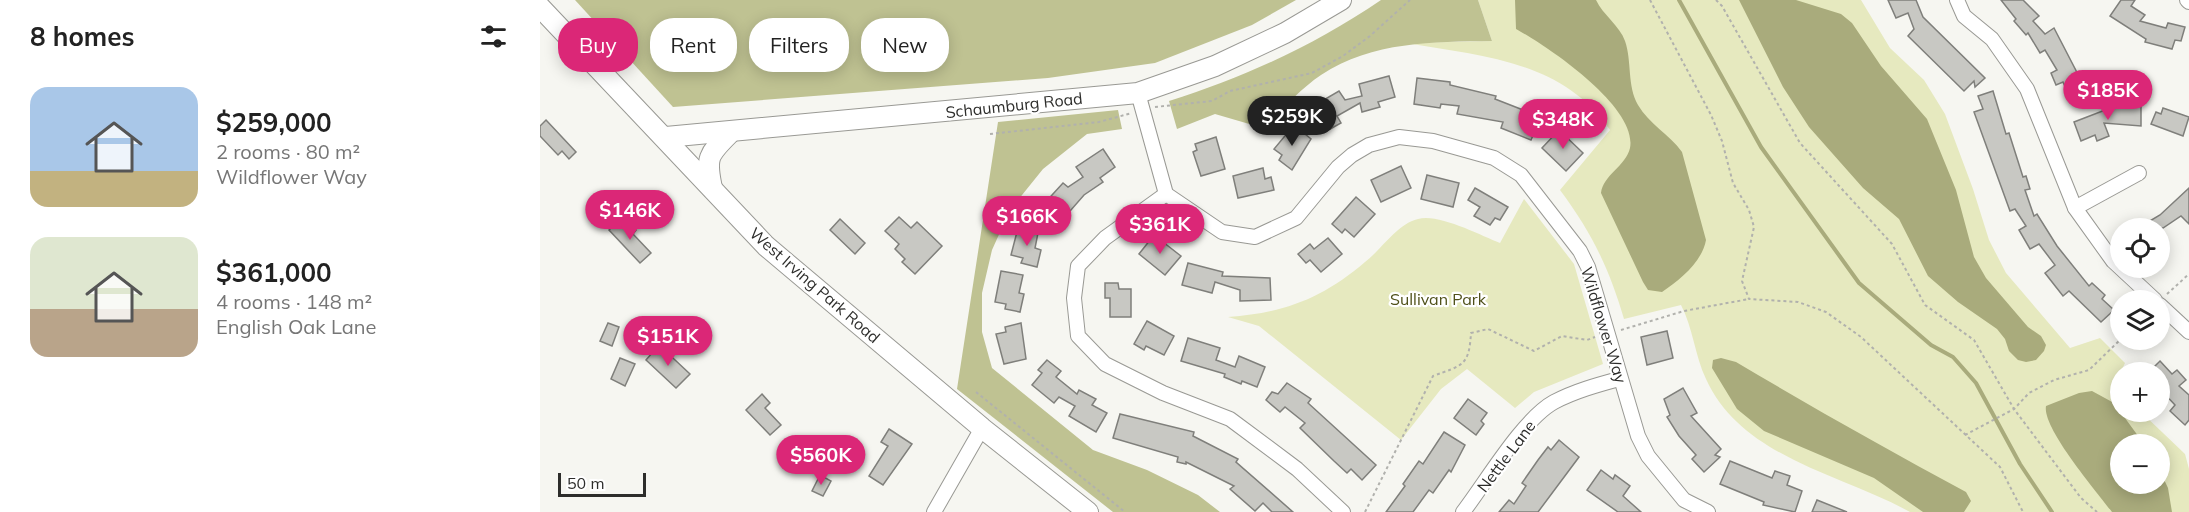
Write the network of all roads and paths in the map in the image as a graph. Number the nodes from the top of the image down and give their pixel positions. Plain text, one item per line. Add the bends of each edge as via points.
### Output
1 (1341, 0) edge
2 (1410, 0) edge
3 (1650, 0) edge
4 (1716, 0) edge
5 (1957, 0) edge
6 (540, 7) edge
7 (1140, 102) junction
8 (731, 132) junction
9 (990, 134) dead end
10 (666, 137) junction
11 (2139, 174) dead end
12 (712, 188) junction
13 (1166, 194) junction
14 (2075, 208) junction
15 (2189, 274) edge
16 (2144, 290) edge
17 (2170, 291) edge
18 (1749, 299) junction
19 (2170, 314) edge
20 (2189, 332) edge
21 (1608, 334) junction
22 (2110, 350) edge
23 (1619, 379) junction
24 (976, 392) dead end
25 (2014, 408) junction
26 (982, 428) junction
27 (1965, 435) junction
28 (934, 512) edge
29 (1088, 512) edge
30 (1125, 512) edge
31 (1343, 512) edge
32 (1365, 512) edge
33 (1463, 512) edge
34 (1708, 512) edge
35 (2023, 512) edge
36 (2097, 512) edge

1 - 7 main road, Schaumburg Road via 1285,33
2 - 7 path via 1361,43 1312,73 1230,91 1212,101 1161,105
3 - 18 path via 1711,115 1733,183 1752,218 1754,226 1742,281
4 - 25 path via 1800,143 1892,244 1925,305 1974,340
5 - 14 street via 1964,16 1992,39 2027,89
6 - 10 main road, West Irving Park Road
7 - 8 main road, Schaumburg Road
7 - 9 path via 1099,122
7 - 13 street
8 - 10 main road, Schaumburg Road
8 - 12 main road via 710,152
10 - 12 main road, West Irving Park Road
11 - 14 street
12 - 26 main road, West Irving Park Road via 766,246
13 - 21 street, Wildflower Way via 1222,232 1255,237 1296,218 1352,155 1384,140 1414,137 1494,158 1521,175 1580,251
13 - 31 street via 1105,238 1078,266 1074,298 1078,336 1105,364 1163,393 1230,419 1298,469
14 - 16 street via 2113,261
15 - 17 path
18 - 21 path via 1684,311
18 - 27 path via 1798,302 1826,312 1861,337
19 - 20 street
21 - 23 street, Wildflower Way
21 - 32 path via 1587,340 1562,336 1534,351 1488,329 1470,333 1470,356 1461,366 1433,376
22 - 25 path via 2090,370 2054,380 2029,393
23 - 33 street, Nettle Lane via 1563,398 1533,419
23 - 34 street, Wildflower Way via 1648,456 1684,500
24 - 30 path
25 - 27 path
25 - 36 path via 2081,498
26 - 28 street
26 - 29 main road, West Irving Park Road
27 - 35 path via 2000,467

